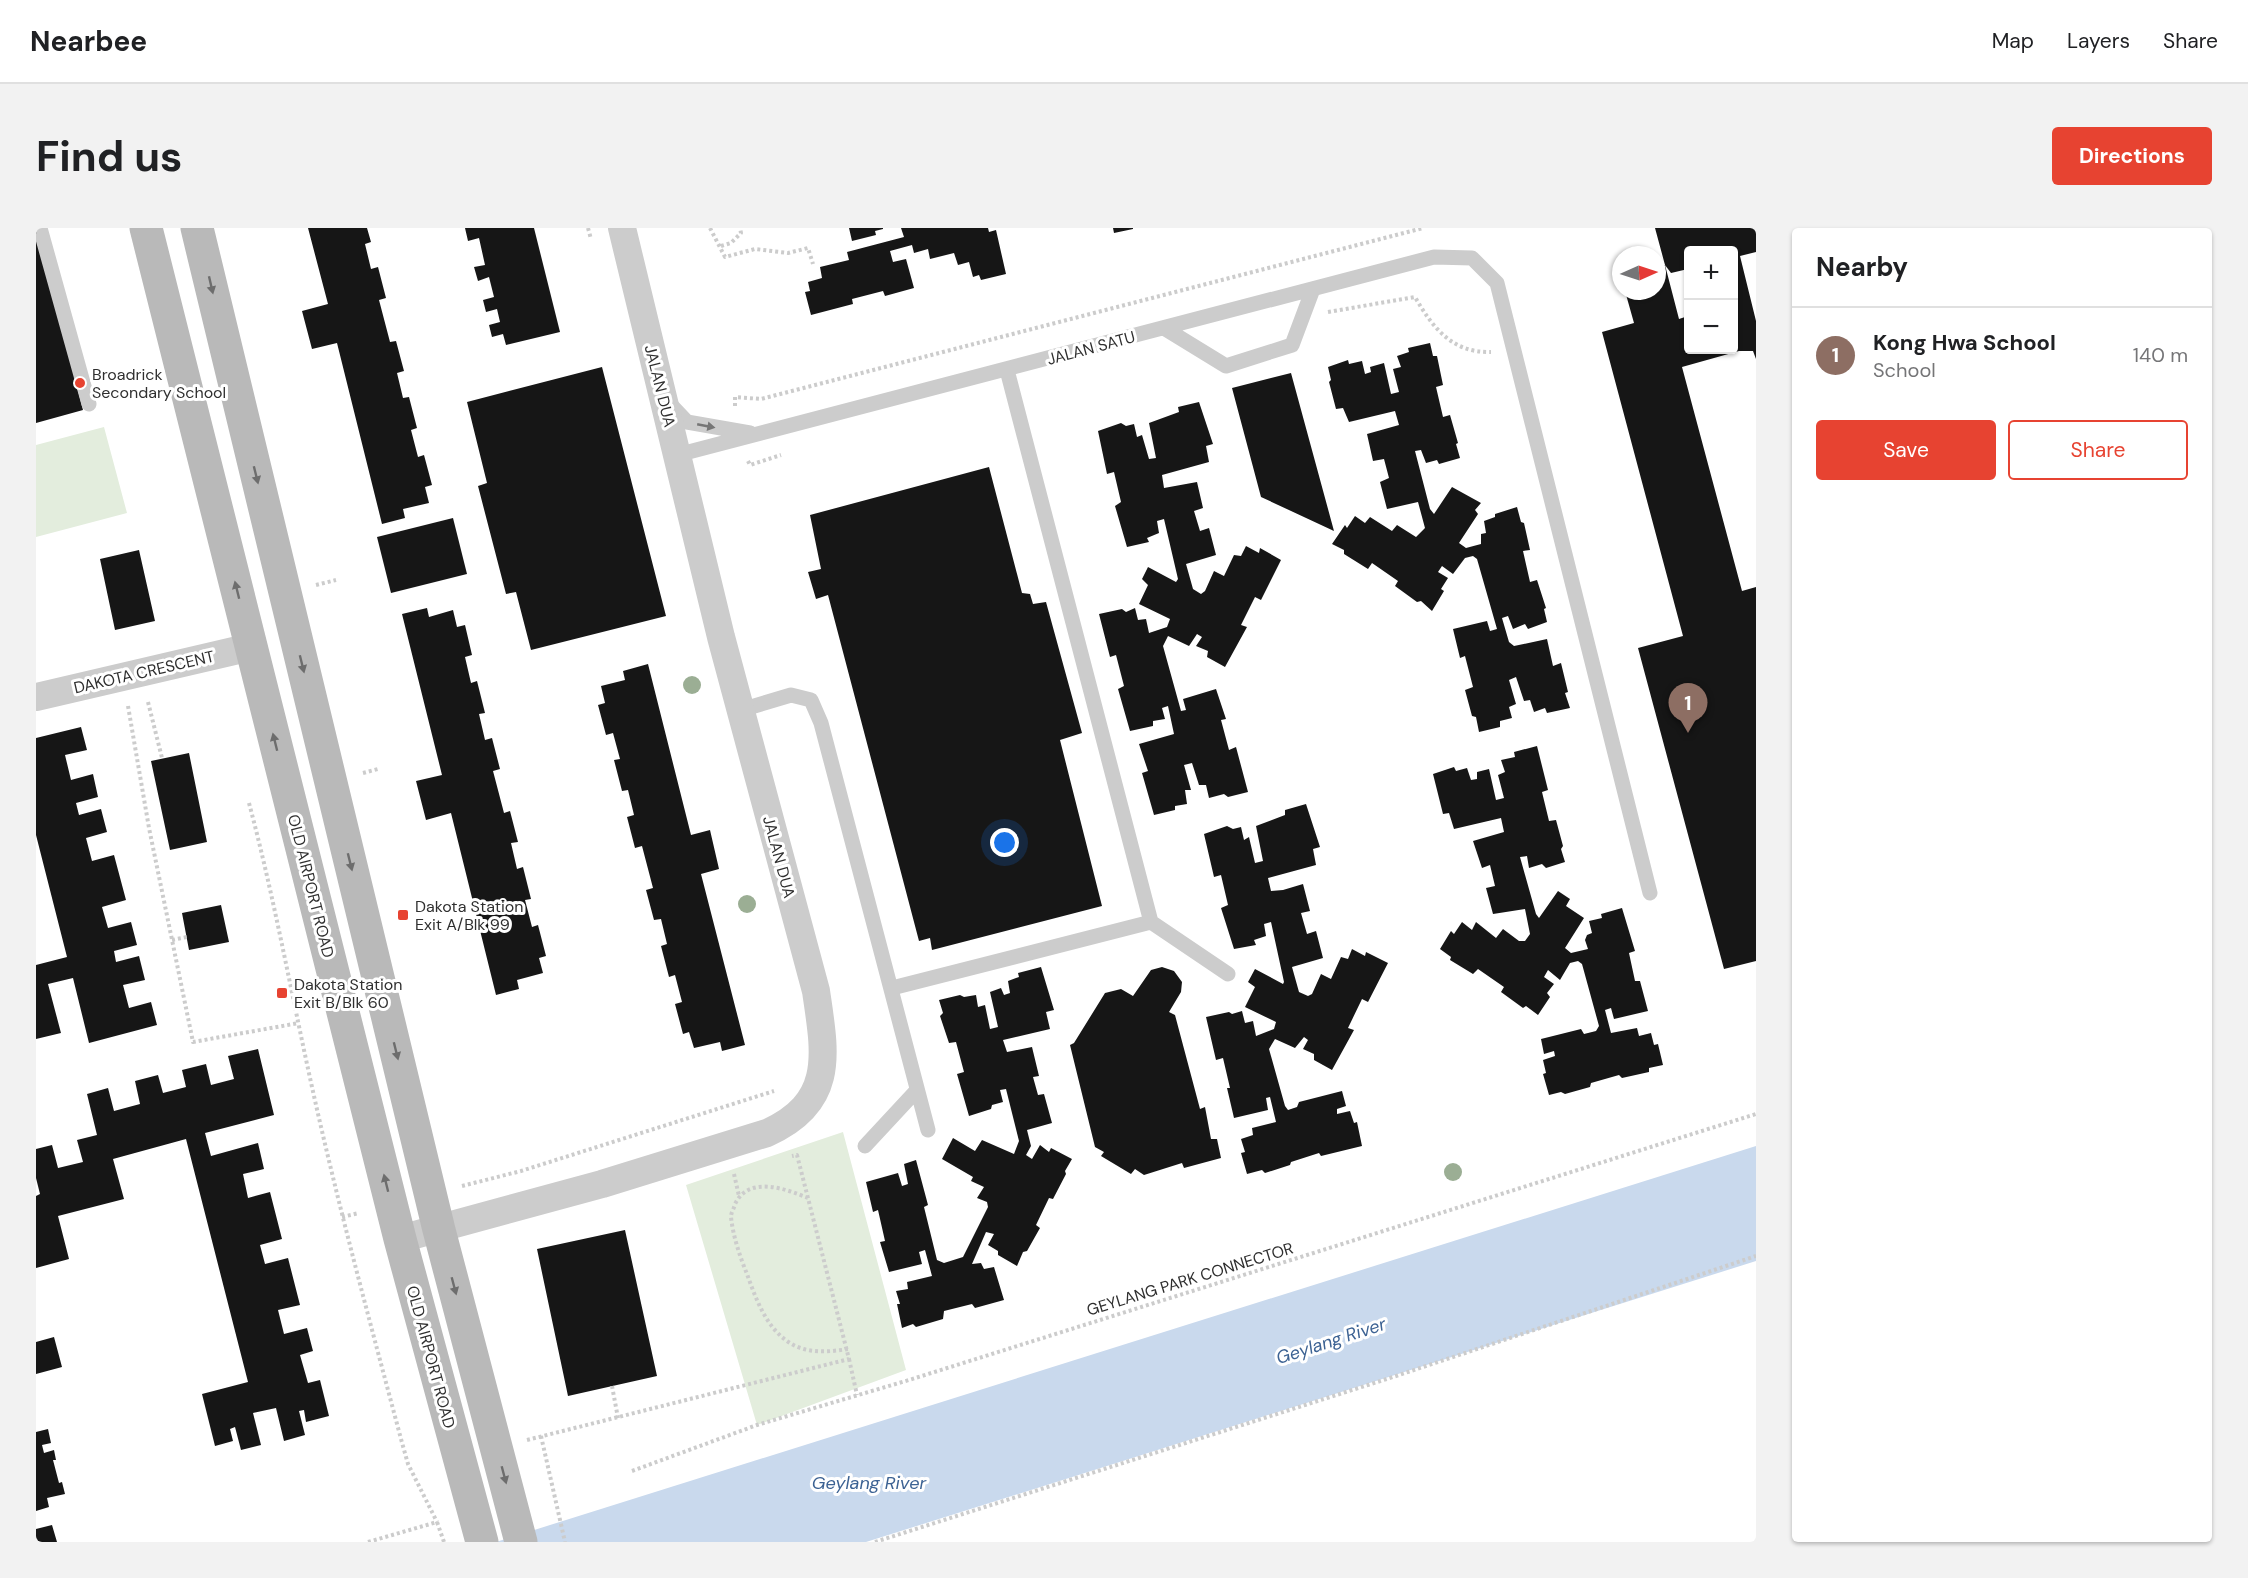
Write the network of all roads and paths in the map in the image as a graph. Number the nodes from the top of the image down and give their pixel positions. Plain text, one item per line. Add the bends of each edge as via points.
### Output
1 (40, 228) edge
2 (146, 228) edge
3 (197, 228) edge
4 (588, 228) edge
5 (622, 228) edge
6 (710, 228) edge
7 (740, 228) edge
8 (1423, 228) edge
9 (721, 246) junction
10 (593, 250) dead end
11 (813, 264) dead end
12 (1313, 289) junction
13 (1304, 316) junction
14 (1164, 328) junction
15 (1512, 347) junction
16 (1007, 370) junction
17 (663, 397) junction
18 (735, 397) dead end
19 (89, 404) dead end
20 (760, 434) junction
21 (784, 454) dead end
22 (677, 455) junction
23 (750, 465) dead end
24 (251, 647) junction
25 (126, 695) dead end
26 (147, 696) dead end
27 (36, 697) edge
28 (741, 710) junction
29 (162, 758) dead end
30 (378, 768) dead end
31 (362, 773) dead end
32 (249, 803) dead end
33 (1650, 893) dead end
34 (1151, 922) junction
35 (187, 938) dead end
36 (172, 940) junction
37 (1228, 974) dead end
38 (892, 988) junction
39 (299, 1023) junction
40 (780, 1086) dead end
41 (917, 1090) junction
42 (1756, 1113) edge
43 (928, 1130) dead end
44 (864, 1146) dead end
45 (797, 1155) dead end
46 (734, 1172) dead end
47 (482, 1180) dead end
48 (739, 1196) junction
49 (809, 1199) junction
50 (439, 1230) junction
51 (400, 1239) junction
52 (1756, 1256) edge
53 (848, 1349) junction
54 (849, 1359) junction
55 (612, 1386) dead end
56 (857, 1395) junction
57 (618, 1418) junction
58 (540, 1436) junction
59 (497, 1447) junction
60 (632, 1471) dead end
61 (436, 1522) junction
62 (519, 1534) edge
63 (482, 1539) edge
64 (368, 1542) edge
65 (444, 1542) edge
66 (565, 1542) edge
67 (874, 1542) edge

1 - 19 lane
24 -> 2 main road, OLD AIRPORT ROAD
3 -> 50 main road
4 - 10 path
5 - 17 street, JALAN DUA
6 - 9 path
7 - 9 path via 741,233 731,243
8 - 18 path via 761,399
9 - 11 path via 725,257 755,249 788,253 808,248
12 - 13 lane
12 - 14 lane, JALAN SATU
12 - 15 lane, JALAN SATU via 1434,257 1472,258 1497,283
13 - 14 lane via 1292,345 1226,366
13 - 15 path via 1415,297 1430,322 1448,340 1468,349 1489,352
14 - 16 lane, JALAN SATU
15 - 33 lane
16 - 20 lane, JALAN SATU
16 - 34 lane
17 -> 20 lane via 687,422
17 - 22 street, JALAN DUA
20 - 22 lane, JALAN SATU
21 - 23 path
22 - 28 street, JALAN DUA
24 - 27 street, DAKOTA CRESCENT
51 -> 24 main road, OLD AIRPORT ROAD
25 - 36 path
26 - 29 path
28 - 38 lane via 791,695 811,700
28 - 50 street, JALAN DUA via 816,991 824,1047 821,1073 812,1095 789,1121 767,1133
30 - 31 path
32 - 39 path via 270,881
34 - 37 lane
34 - 38 lane
35 - 36 path
36 - 39 path via 193,1042
38 - 41 lane
39 - 61 path via 342,1217 401,1439 408,1464
40 - 47 path via 761,1096 521,1172
41 - 43 lane
41 - 44 lane
42 - 56 path, GEYLANG PARK CONNECTOR
45 - 49 path
46 - 48 path
48 - 49 path via 755,1188 776,1186
48 - 53 path via 731,1215 735,1234 742,1262 769,1323 791,1344 819,1351
49 - 53 path
50 - 51 street
50 -> 59 main road
51 - 63 main road, OLD AIRPORT ROAD
52 - 67 path via 1393,1377
53 - 54 path
54 - 56 path
54 - 57 path
55 - 57 path
56 - 60 path, GEYLANG PARK CONNECTOR via 757,1425
57 - 58 path
58 - 59 path
58 - 66 path
59 -> 62 main road
61 - 64 path
61 - 65 path

